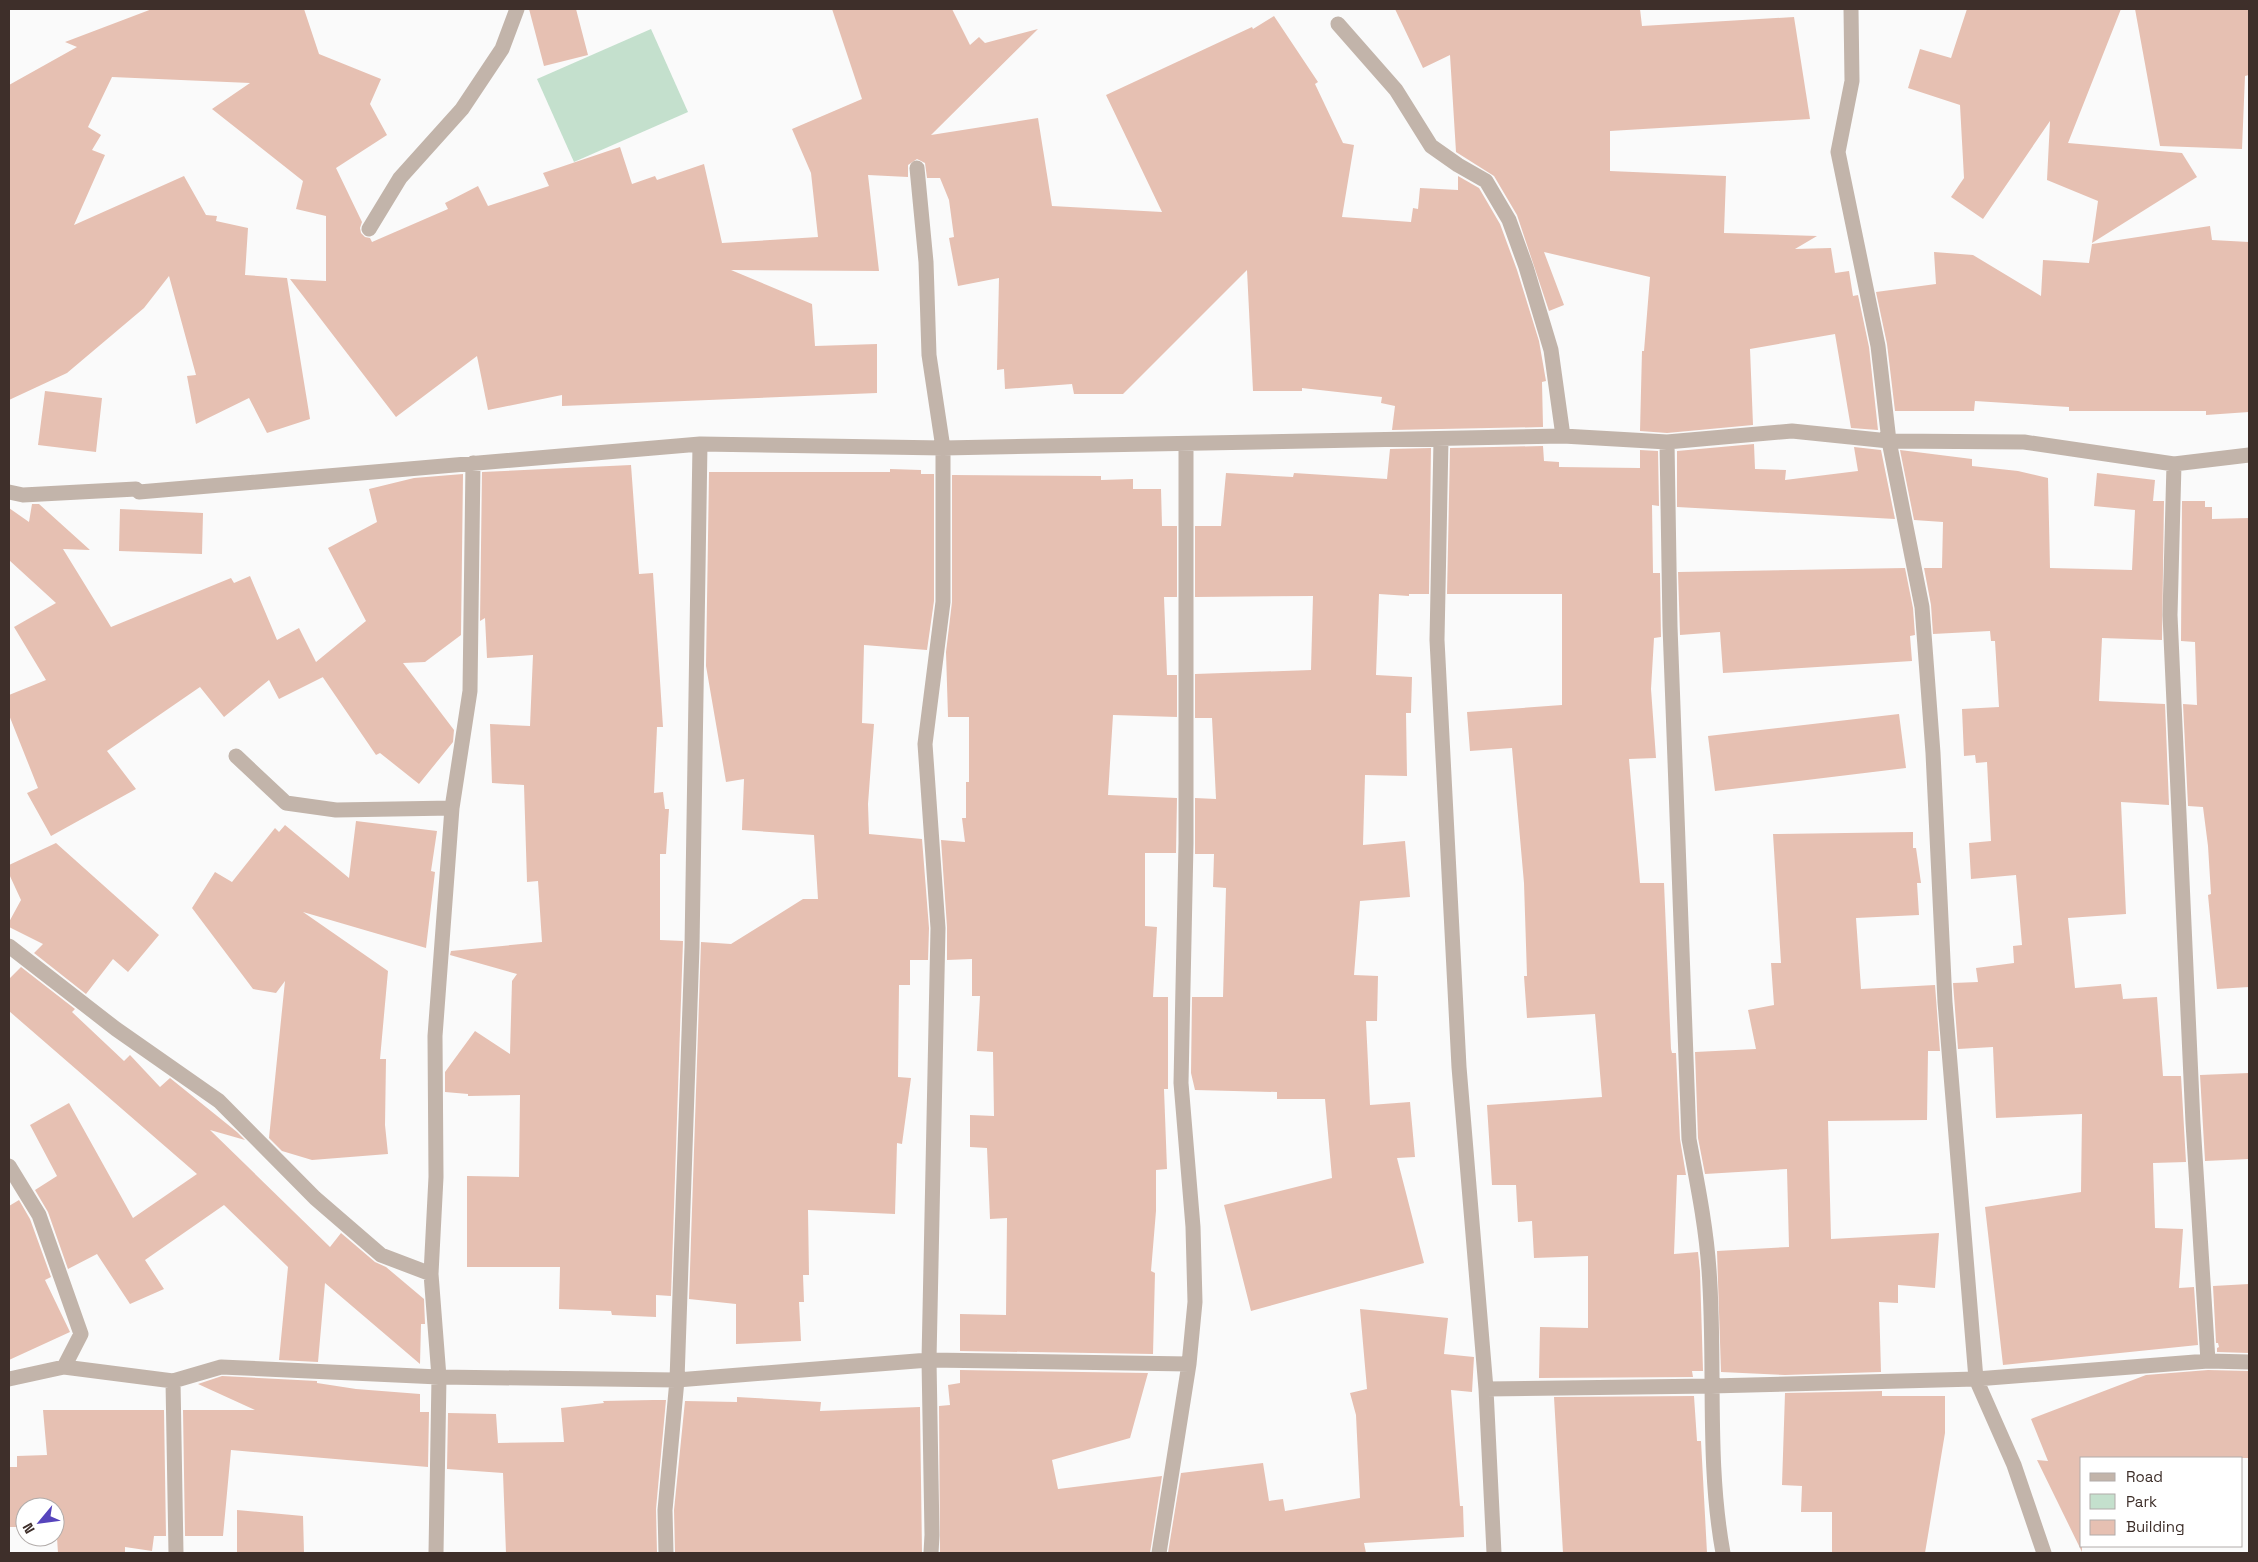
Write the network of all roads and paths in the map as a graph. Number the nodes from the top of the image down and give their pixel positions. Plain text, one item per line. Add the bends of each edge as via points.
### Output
1 (517, 9) edge
2 (1851, 9) edge
3 (1338, 24) dead end
4 (917, 168) dead end
5 (369, 229) dead end
6 (1563, 436) junction
7 (1441, 440) junction
8 (1889, 441) junction
9 (1667, 442) junction
10 (700, 444) junction
11 (1186, 444) junction
12 (943, 448) junction
13 (2249, 456) edge
14 (472, 463) junction
15 (2174, 464) junction
16 (9, 492) edge
17 (236, 756) dead end
18 (452, 808) junction
19 (9, 946) edge
20 (9, 1166) edge
21 (431, 1274) junction
22 (929, 1360) junction
23 (2208, 1361) junction
24 (2249, 1362) edge
25 (1189, 1364) junction
26 (64, 1367) junction
27 (439, 1377) junction
28 (9, 1378) edge
29 (1976, 1379) junction
30 (677, 1380) junction
31 (173, 1381) junction
32 (1711, 1386) junction
33 (1486, 1389) junction
34 (176, 1553) edge
35 (436, 1553) edge
36 (666, 1553) edge
37 (931, 1553) edge
38 (1159, 1553) edge
39 (1494, 1553) edge
40 (1723, 1553) edge
41 (2044, 1553) edge

1 - 5 street via 497,57 462,108 400,178
2 - 8 street via 1852,81 1838,152 1878,346
3 - 6 street via 1396,90 1432,146 1486,181 1509,220 1551,350
4 - 12 street via 926,262 929,355
6 - 7 street
6 - 9 street
7 - 11 street
7 - 33 street via 1437,640 1459,1067
8 - 9 street via 1792,431
8 - 15 street via 2024,442
8 - 29 street via 1922,607 1945,1002
9 - 32 street via 1670,626 1689,1138 1709,1270
10 - 12 street
10 - 14 street
10 - 30 street via 692,947
11 - 12 street
11 - 25 street via 1186,843 1181,1083 1193,1227 1195,1302
12 - 22 street via 943,602 925,744 938,928
13 - 15 street
14 - 16 street via 139,492 136,489
14 - 18 street via 470,691
15 - 23 street via 2172,644 2192,1103
17 - 18 street via 286,803 336,810
18 - 21 street via 435,1036 436,1177
19 - 21 street via 116,1029 219,1101 315,1198 381,1254
20 - 26 street via 39,1215 81,1334
21 - 27 street
22 - 25 street
22 - 30 street
22 - 37 street
23 - 24 street
23 - 29 street
25 - 38 street
26 - 28 street
26 - 31 street
27 - 30 street
27 - 31 street via 221,1367
27 - 35 street
29 - 32 street
29 - 41 street via 2014,1465
30 - 36 street via 665,1510
31 - 34 street
32 - 33 street
32 - 40 street via 1718,1526
33 - 39 street

